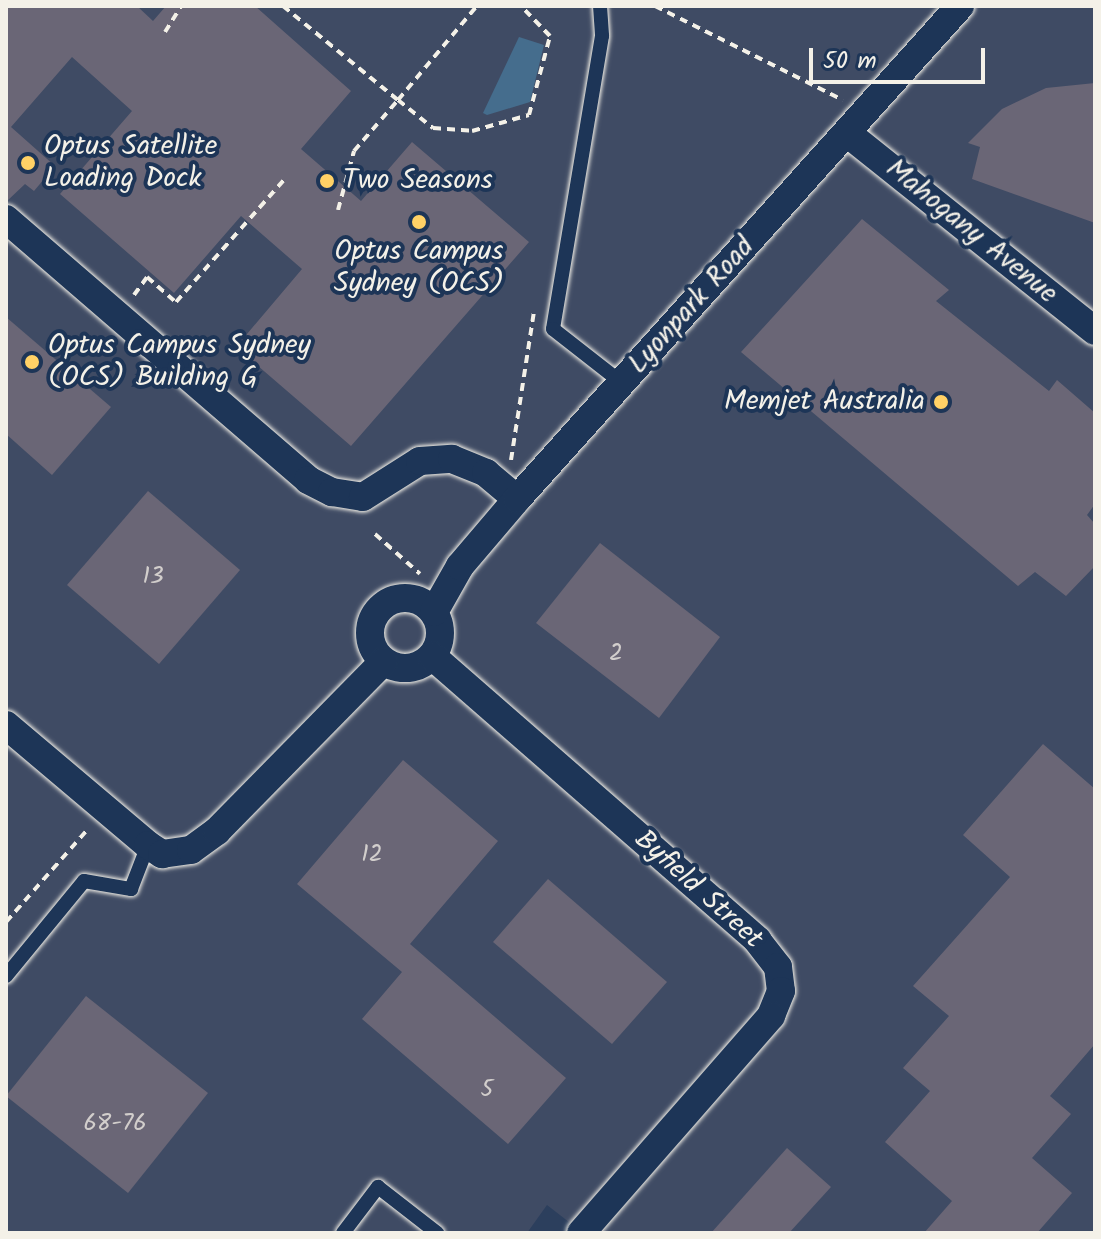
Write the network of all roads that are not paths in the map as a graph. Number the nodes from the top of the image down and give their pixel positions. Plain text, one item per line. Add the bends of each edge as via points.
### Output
1 (600, 6) edge
2 (960, 6) edge
3 (847, 133) junction
4 (6, 219) edge
5 (1095, 331) edge
6 (622, 383) junction
7 (511, 495) junction
8 (434, 612) junction
9 (432, 656) junction
10 (384, 661) junction
11 (6, 725) edge
12 (148, 845) junction
13 (6, 976) edge
14 (343, 1233) edge
15 (437, 1233) edge
16 (581, 1233) edge

1 - 6 lane via 602,36 553,329
2 - 3 street, Lyonpark Road
3 - 5 street, Mahogany Avenue
3 - 6 street, Lyonpark Road
4 - 7 street via 308,480 332,492 363,497 420,461 452,459 486,473
6 - 7 street, Lyonpark Road
7 - 8 street, Lyonpark Road
8 - 9 street via 441,635
8 - 10 street via 414,599 380,607 370,629
9 - 10 street via 403,668
9 - 16 street, Byfield Street via 757,940 778,967 781,991 771,1016
10 - 12 street via 217,831 191,850 162,854
11 - 12 street via 98,818
12 - 13 lane via 131,889 84,881
14 - 15 lane via 378,1187

